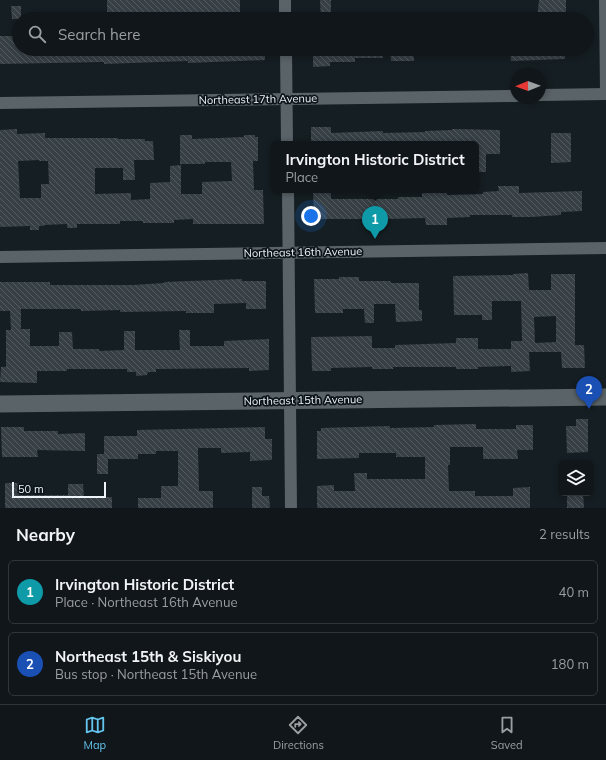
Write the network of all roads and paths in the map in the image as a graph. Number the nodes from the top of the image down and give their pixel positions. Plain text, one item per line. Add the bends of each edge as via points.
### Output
1 (285, 0) edge
2 (604, 0) edge
3 (285, 12) edge
4 (286, 56) edge
5 (606, 94) edge
6 (546, 95) edge
7 (510, 96) edge
8 (286, 99) junction
9 (0, 103) edge
10 (287, 141) edge
11 (288, 193) edge
12 (606, 248) edge
13 (288, 252) junction
14 (0, 257) edge
15 (606, 396) edge
16 (290, 400) junction
17 (0, 404) edge
18 (291, 508) edge

1 - 3 street
2 - 5 street
4 - 8 street
5 - 6 street
7 - 8 street, Northeast 17th Avenue
8 - 9 street, Northeast 17th Avenue
8 - 10 street
11 - 13 street
12 - 13 street, Northeast 16th Avenue
13 - 14 street, Northeast 16th Avenue
13 - 16 street
15 - 16 street, Northeast 15th Avenue
16 - 17 street, Northeast 15th Avenue
16 - 18 street

